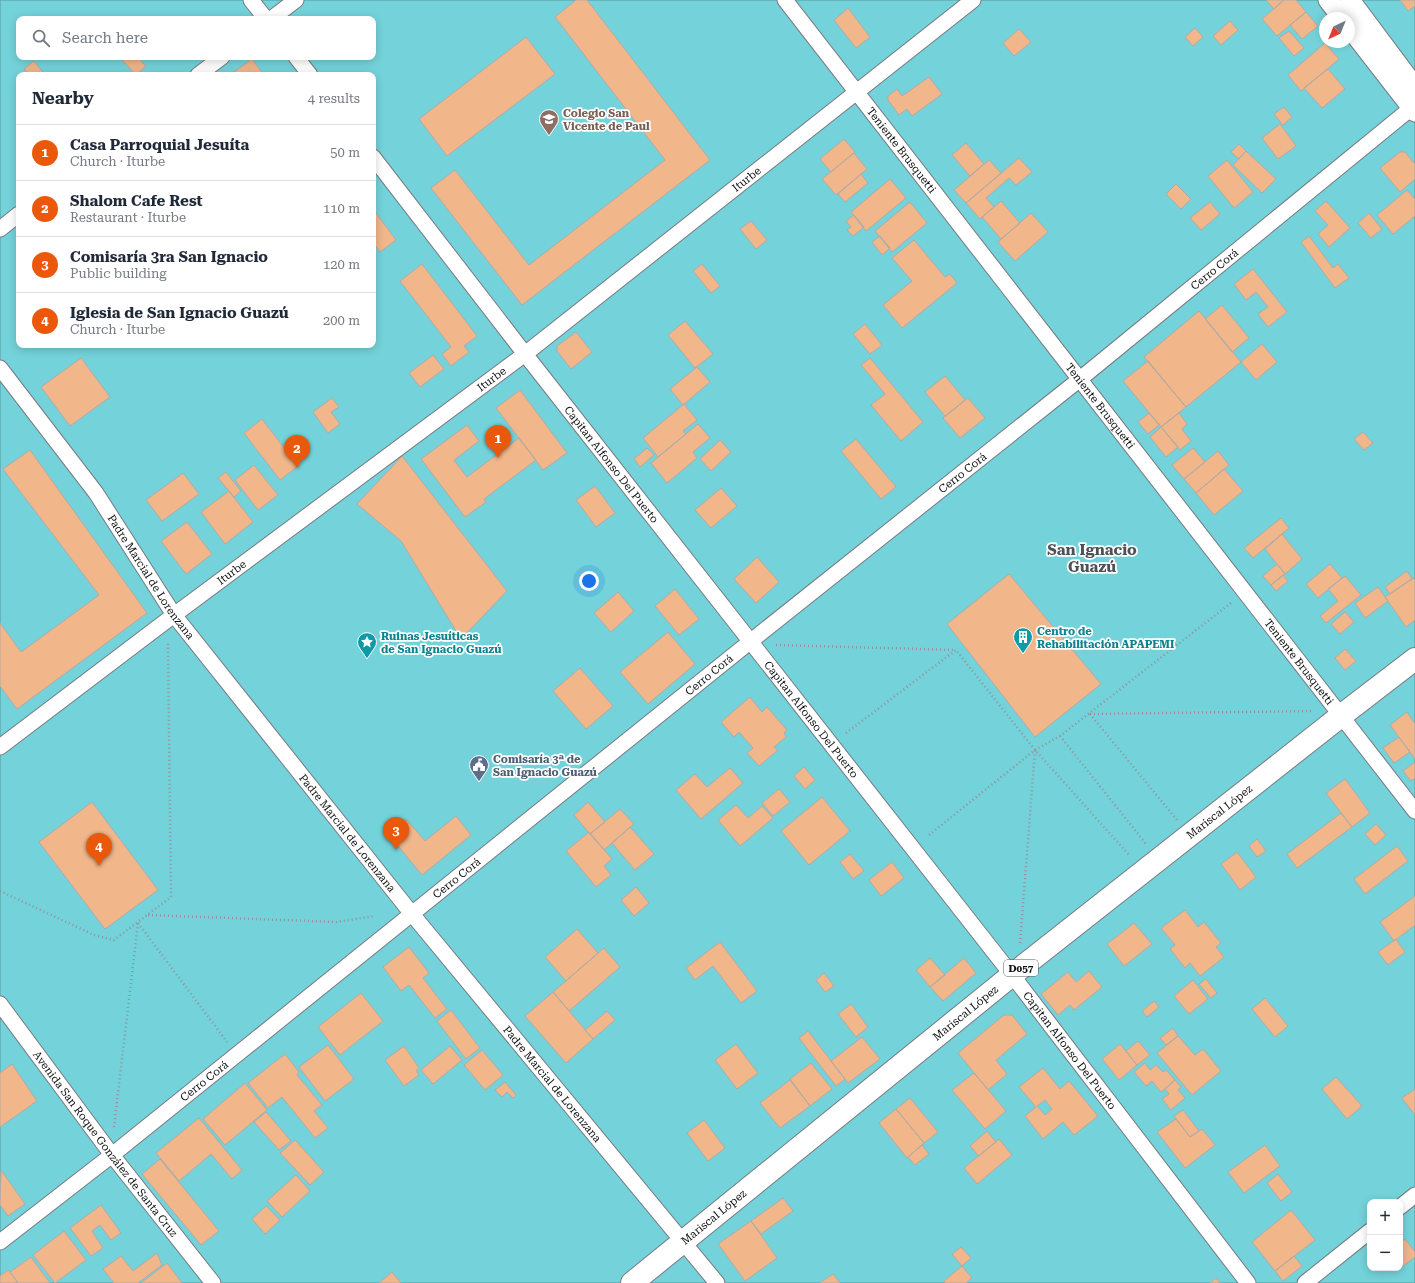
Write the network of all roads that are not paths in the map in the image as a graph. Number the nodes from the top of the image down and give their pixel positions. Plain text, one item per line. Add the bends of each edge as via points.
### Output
1 (251, 0) edge
2 (296, 0) edge
3 (784, 0) edge
4 (973, 0) edge
5 (1328, 0) edge
6 (1350, 0) edge
7 (1337, 12) edge
8 (264, 16) edge
9 (275, 16) edge
10 (1355, 34) edge
11 (218, 60) edge
12 (298, 60) edge
13 (202, 72) edge
14 (308, 72) edge
15 (1415, 87) edge
16 (856, 91) junction
17 (1414, 108) edge
18 (376, 161) edge
19 (16, 216) edge
20 (0, 229) edge
21 (525, 354) junction
22 (0, 368) edge
23 (1080, 379) junction
24 (174, 615) junction
25 (751, 640) junction
26 (1415, 659) edge
27 (1342, 715) junction
28 (0, 747) edge
29 (1415, 812) edge
30 (412, 914) junction
31 (1012, 975) junction
32 (0, 1004) edge
33 (112, 1155) junction
34 (1415, 1195) edge
35 (1403, 1205) edge
36 (1367, 1233) edge
37 (0, 1242) edge
38 (684, 1242) junction
39 (213, 1283) edge
40 (632, 1283) edge
41 (717, 1283) edge
42 (1248, 1283) edge
43 (1305, 1283) edge

1 - 8 street
2 - 9 street
3 - 16 street, Teniente Brusquetti
4 - 16 street, Iturbe
5 - 7 street
6 - 15 street
10 - 17 street
11 - 13 street
12 - 14 street
16 - 21 street, Iturbe
16 - 23 street, Teniente Brusquetti
17 - 23 street, Cerro Corá
18 - 21 street, Capitan Alfonso Del Puerto
19 - 20 street
21 - 24 street, Iturbe
21 - 25 street, Capitan Alfonso Del Puerto
22 - 24 street, Padre Marcial de Lorenzana via 96,493
23 - 25 street, Cerro Corá
23 - 27 street, Teniente Brusquetti
24 - 28 street, Iturbe
24 - 30 street, Padre Marcial de Lorenzana
25 - 30 street, Cerro Corá
25 - 31 street, Capitan Alfonso Del Puerto
26 - 27 main road, Mariscal López / D057
27 - 29 street, Teniente Brusquetti
27 - 31 main road, Mariscal López / D057
30 - 33 street, Cerro Corá
30 - 38 street, Padre Marcial de Lorenzana
31 - 38 main road, Mariscal López / D057
31 - 42 street, Capitan Alfonso Del Puerto
32 - 33 street, Avenida San Roque González de Santa Cruz
33 - 37 street, Cerro Corá
33 - 39 street, Avenida San Roque González de Santa Cruz
34 - 35 street
36 - 43 street
38 - 40 main road, Mariscal López / D057
38 - 41 street, Padre Marcial de Lorenzana

